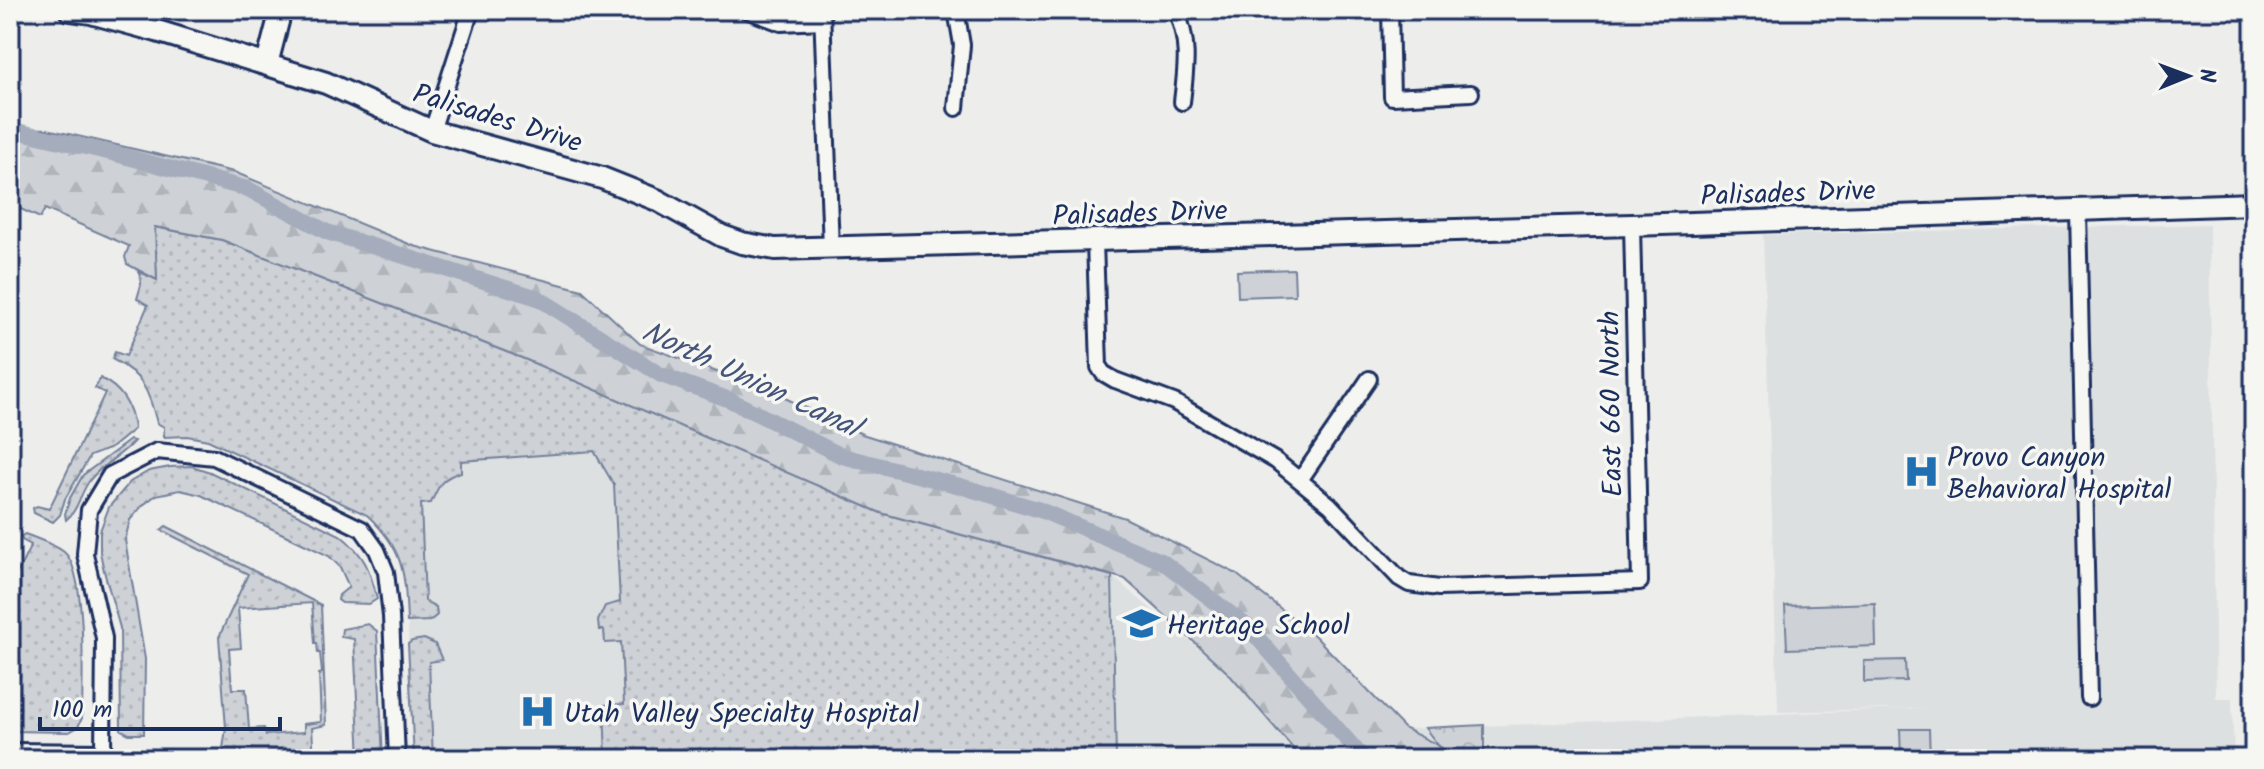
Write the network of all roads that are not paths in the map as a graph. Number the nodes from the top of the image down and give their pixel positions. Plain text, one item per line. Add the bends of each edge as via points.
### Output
1 (70, 10) edge
2 (281, 10) edge
3 (471, 10) edge
4 (746, 10) edge
5 (956, 10) edge
6 (1176, 10) edge
7 (1390, 10) edge
8 (822, 16) edge
9 (267, 64) junction
10 (1471, 93) dead end
11 (1182, 102) dead end
12 (956, 108) dead end
13 (432, 131) junction
14 (2254, 204) edge
15 (2078, 211) junction
16 (1632, 225) junction
17 (1095, 241) junction
18 (831, 249) junction
19 (1369, 379) dead end
20 (1300, 480) junction
21 (2089, 698) dead end
22 (10, 754) edge
23 (102, 757) edge
24 (397, 759) edge

1 - 9 street, Palisades Drive
2 - 9 street
3 - 13 street
4 - 8 street via 781,23
5 - 12 street via 962,45
6 - 11 street via 1188,59
7 - 10 street via 1392,97
8 - 18 street
9 - 13 street, Palisades Drive via 326,83
13 - 18 street, Palisades Drive via 602,178 742,243
14 - 15 street, Palisades Drive
15 - 16 street, Palisades Drive
15 - 21 street
16 - 17 street, Palisades Drive
16 - 20 street, East 660 North via 1640,582 1439,588 1409,584
17 - 18 street, Palisades Drive
17 - 20 street via 1103,373 1205,418
19 - 20 street
22 - 23 street
23 - 24 street via 104,638 85,554 89,510 110,475 157,451 214,457 362,529 386,572

